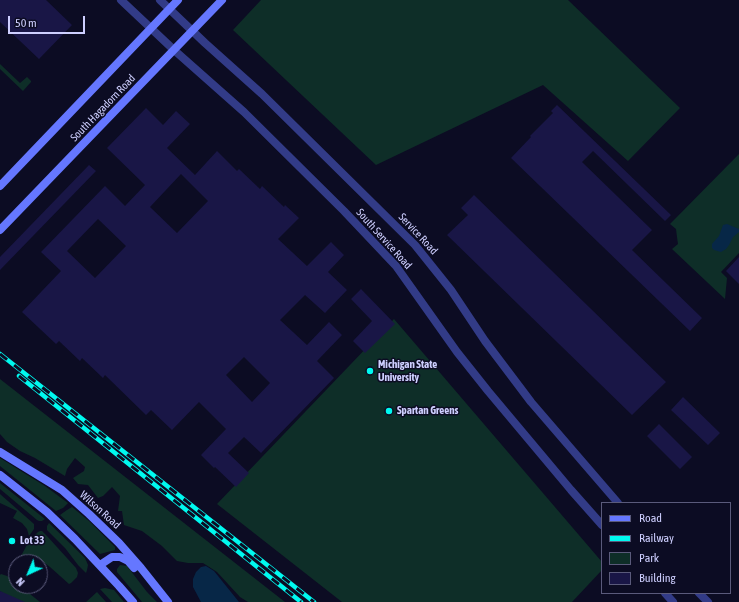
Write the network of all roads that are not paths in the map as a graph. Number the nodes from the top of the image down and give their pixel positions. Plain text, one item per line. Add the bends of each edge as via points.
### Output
1 (121, 0) edge
2 (160, 0) edge
3 (178, 0) edge
4 (222, 0) edge
5 (170, 9) junction
6 (151, 28) junction
7 (192, 30) junction
8 (174, 50) junction
9 (0, 186) edge
10 (0, 230) edge
11 (0, 452) edge
12 (0, 475) edge
13 (617, 502) edge
14 (601, 524) edge
15 (100, 565) junction
16 (666, 594) edge
17 (700, 594) edge
18 (133, 602) edge
19 (167, 602) edge
20 (673, 602) edge
21 (708, 602) edge

1 - 6 street, South Service Road
2 - 5 street, Service Road
3 - 5 street, South Hagadorn Road
4 - 7 street, South Hagadorn Road
5 - 6 street, South Hagadorn Road
5 - 7 street, Service Road
6 - 8 street, South Service Road
6 - 9 street, South Hagadorn Road
7 - 8 street, South Hagadorn Road
7 - 13 street, Service Road via 262,94 415,245 451,290 530,402
8 - 10 street, South Hagadorn Road
8 - 14 street, South Service Road via 244,112 396,266 488,392
11 - 19 street, Wilson Road via 62,490 89,514 119,542
12 - 15 street via 47,512
15 - 18 street
15 - 19 street via 112,557 128,561 155,594
16 - 20 street
17 - 21 street

